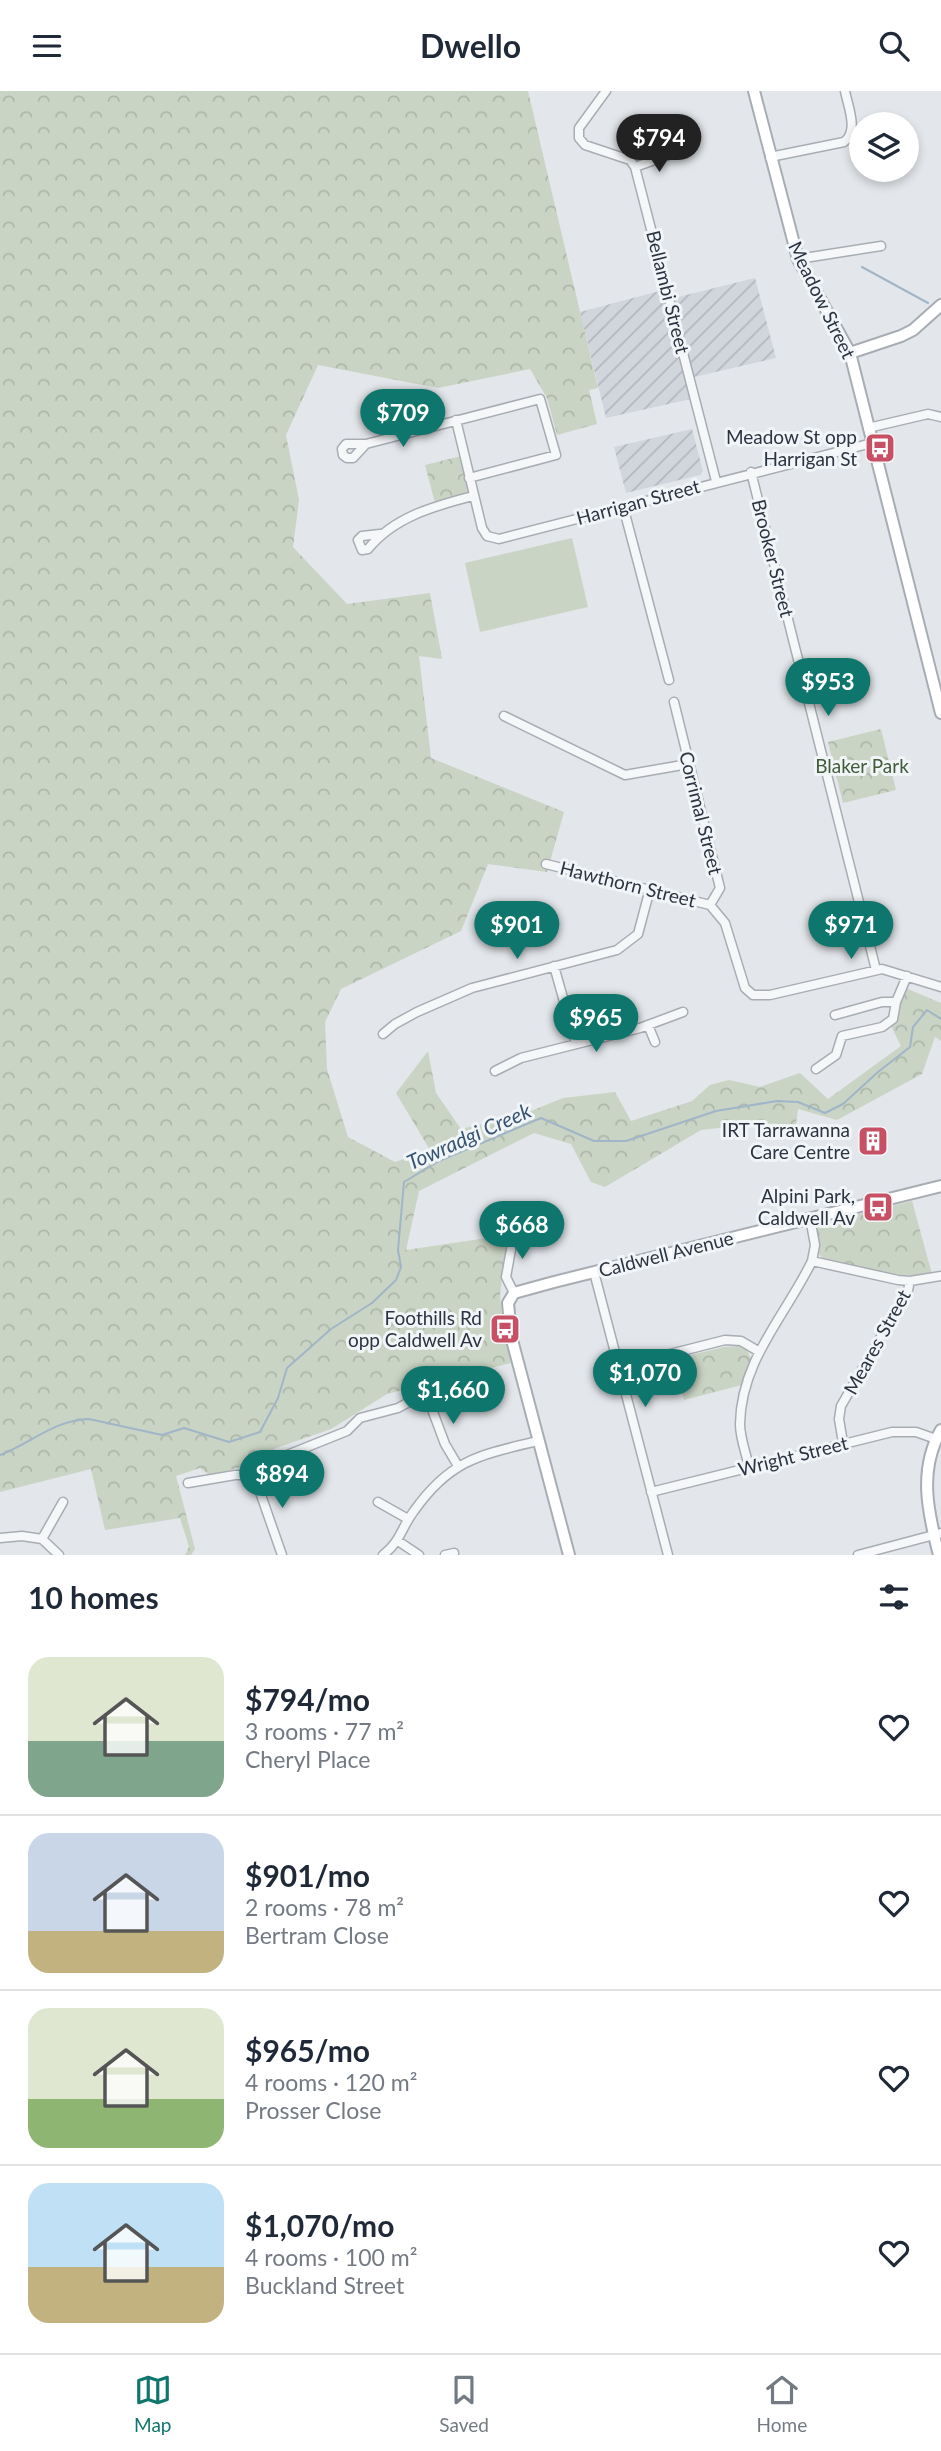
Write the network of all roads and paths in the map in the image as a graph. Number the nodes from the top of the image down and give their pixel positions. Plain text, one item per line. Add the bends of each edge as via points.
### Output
1 (606, 91) edge
2 (754, 91) edge
3 (845, 91) edge
4 (674, 153) dead end
5 (771, 157) junction
6 (635, 167) junction
7 (881, 246) dead end
8 (798, 259) junction
9 (941, 305) edge
10 (850, 353) junction
11 (941, 417) edge
12 (456, 420) junction
13 (868, 428) junction
14 (872, 443) junction
15 (366, 444) dead end
16 (751, 472) junction
17 (469, 478) junction
18 (716, 481) junction
19 (473, 496) junction
20 (623, 506) junction
21 (380, 534) dead end
22 (669, 680) dead end
23 (674, 702) dead end
24 (941, 713) edge
25 (504, 716) dead end
26 (688, 764) junction
27 (546, 864) dead end
28 (650, 889) junction
29 (710, 905) junction
30 (554, 966) junction
31 (876, 970) junction
32 (907, 976) junction
33 (941, 987) edge
34 (896, 1002) junction
35 (683, 1012) dead end
36 (835, 1015) dead end
37 (649, 1025) junction
38 (383, 1034) dead end
39 (655, 1042) dead end
40 (576, 1044) junction
41 (816, 1069) dead end
42 (495, 1071) dead end
43 (941, 1186) edge
44 (810, 1218) junction
45 (514, 1233) dead end
46 (812, 1261) junction
47 (594, 1272) junction
48 (941, 1276) edge
49 (910, 1281) junction
50 (514, 1293) junction
51 (758, 1351) junction
52 (619, 1367) junction
53 (938, 1434) edge
54 (538, 1441) junction
55 (844, 1443) junction
56 (458, 1466) junction
57 (749, 1467) junction
58 (254, 1475) junction
59 (188, 1483) dead end
60 (651, 1492) junction
61 (63, 1502) dead end
62 (378, 1502) dead end
63 (408, 1519) junction
64 (938, 1534) edge
65 (0, 1538) edge
66 (42, 1539) junction
67 (398, 1541) junction
68 (59, 1555) edge
69 (282, 1555) edge
70 (383, 1555) edge
71 (419, 1555) edge
72 (569, 1555) edge
73 (668, 1555) edge
74 (858, 1555) edge
75 (939, 1555) edge

1 - 6 street via 579,128 579,138 585,145 630,160
2 - 5 main road, Meadow Street
3 - 5 street via 851,137
4 - 6 street
5 - 8 main road, Meadow Street
6 - 18 street, Bellambi Street
7 - 8 street
8 - 10 main road, Meadow Street
9 - 10 main road via 901,337
10 - 13 main road, Meadow Street
11 - 13 street via 928,414
12 - 15 street
12 - 17 street
12 - 17 street via 540,399 556,455
13 - 14 main road, Meadow Street
14 - 16 street, Harrigan Street
14 - 24 main road, Meadow Street
16 - 18 street, Harrigan Street
16 - 31 street, Brooker Street
17 - 19 street
18 - 20 street, Harrigan Street
19 - 20 street, Harrigan Street via 486,536 499,539
19 - 21 street via 432,507
20 - 22 street
23 - 26 street, Corrimal Street
25 - 26 street via 625,775
26 - 29 street, Corrimal Street via 720,888
27 - 28 street, Hawthorn Street
28 - 29 street, Hawthorn Street
28 - 30 street via 638,934 617,950
29 - 31 street, Corrimal Street via 725,923 743,982 753,995
30 - 38 street via 472,988 417,1012
30 - 40 street
31 - 32 street
32 - 33 street
32 - 34 street
34 - 36 street
34 - 41 street via 893,1019 882,1027 842,1036 836,1055
35 - 37 street
37 - 39 street
37 - 40 street
40 - 42 street via 521,1058
43 - 44 main road, Caldwell Avenue
44 - 46 street via 815,1245
44 - 47 main road, Caldwell Avenue
45 - 50 street via 506,1277
46 - 49 street
46 - 51 street
47 - 50 main road, Caldwell Avenue
47 - 52 street
48 - 49 street
49 - 55 street, Meares Street via 841,1406
50 - 54 main road via 508,1303 511,1336
51 - 52 street via 741,1341 725,1340
51 - 57 street via 744,1386 740,1426
52 - 60 street
53 - 55 street, Wright Street via 905,1431
53 - 64 main road via 926,1487
54 - 56 street
54 - 72 main road
55 - 57 street, Wright Street
56 - 58 street via 427,1396 360,1418 347,1431 277,1459
56 - 63 street via 430,1488
57 - 60 street, Wright Street
58 - 59 street
58 - 69 street
60 - 73 street
61 - 66 street
62 - 63 street
63 - 67 street
64 - 74 street
64 - 75 main road
65 - 66 street
66 - 68 street
67 - 70 street
67 - 71 street

